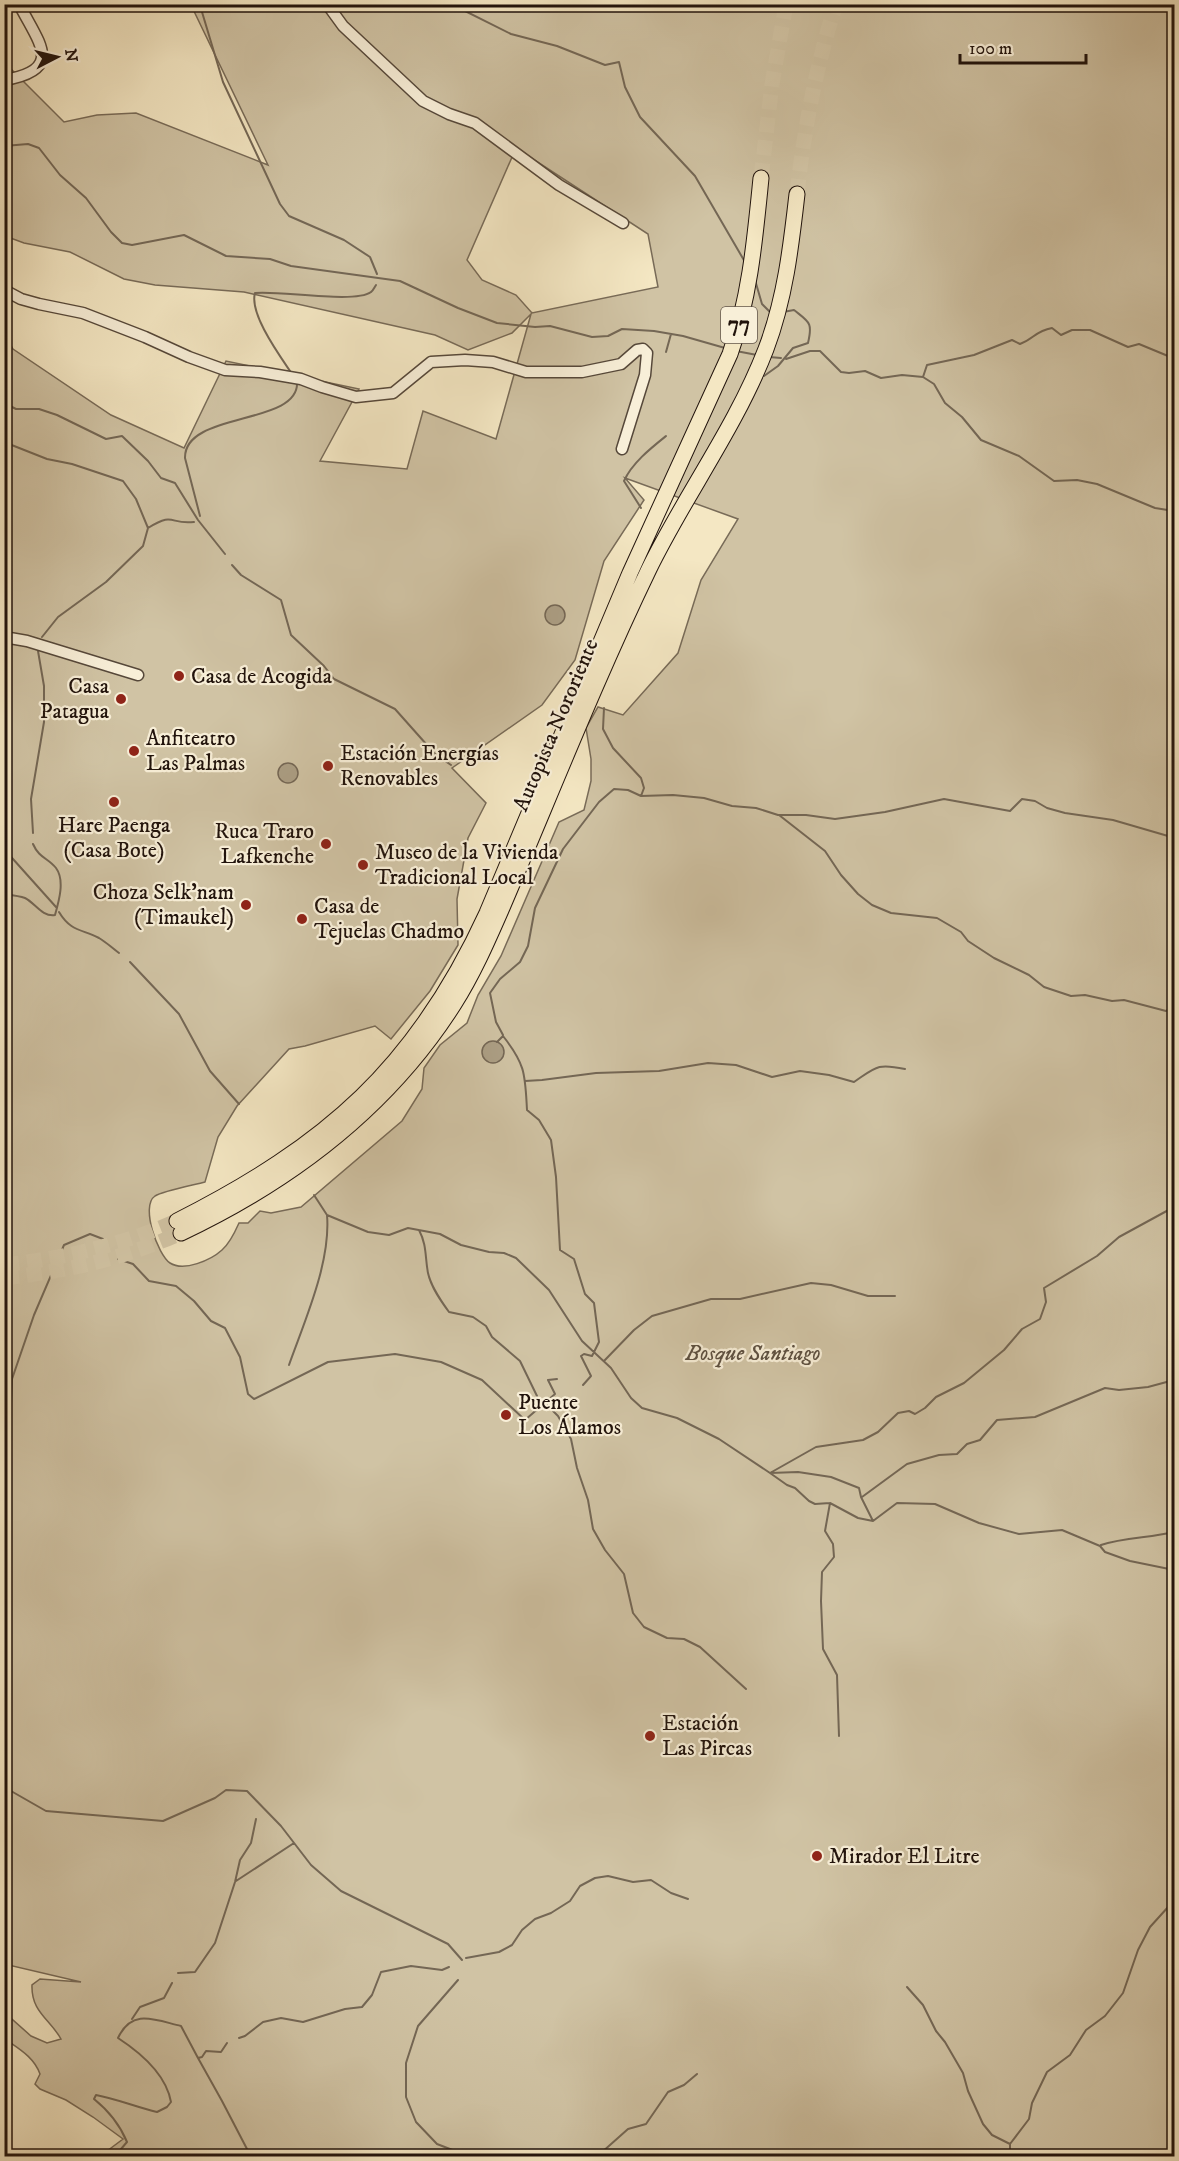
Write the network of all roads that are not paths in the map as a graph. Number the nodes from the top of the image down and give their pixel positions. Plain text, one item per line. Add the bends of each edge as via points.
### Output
1 (19, 4) edge
2 (327, 4) edge
3 (4, 80) edge
4 (761, 178) tunnel mouth
5 (797, 194) tunnel mouth
6 (623, 223) dead end
7 (4, 290) edge
8 (622, 449) dead end
9 (4, 637) edge
10 (138, 675) dead end

1 - 3 street via 43,59 39,67 22,77
2 - 6 street via 342,26 423,101 475,123 560,185
4 - 5 highway, Autopista Nororiente / 77 via 750,277 723,370 630,573 464,961 428,1020 377,1083 326,1129 179,1227 231,1208 268,1187 334,1138 395,1082 442,1022 464,986 491,933 651,566 751,384 786,281
7 - 8 street via 21,299 83,312 225,370 301,379 356,397 393,393 431,362 465,360 493,362 526,372 582,372 621,364 643,349 647,353 645,375
9 - 10 street

